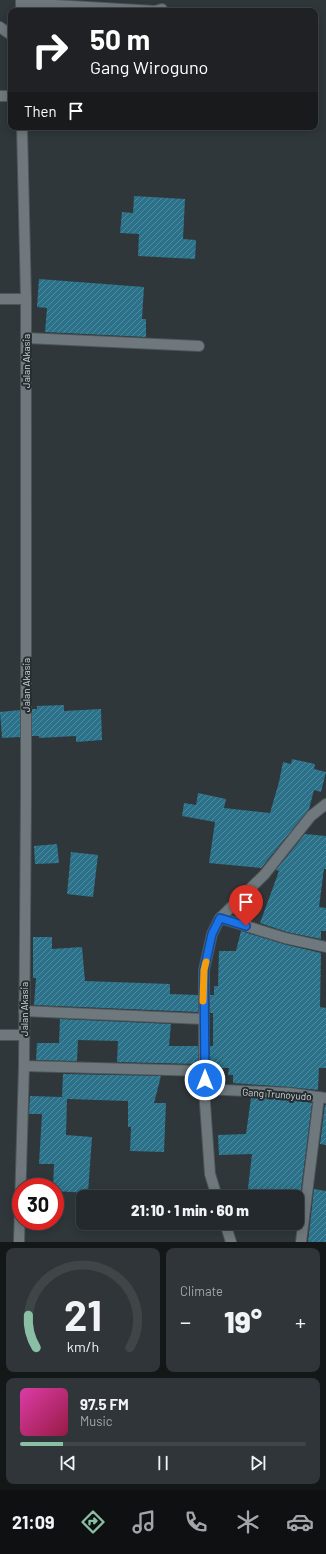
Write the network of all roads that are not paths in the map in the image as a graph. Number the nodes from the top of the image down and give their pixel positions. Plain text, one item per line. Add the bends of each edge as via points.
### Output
1 (21, 5) edge
2 (88, 8) edge
3 (0, 26) edge
4 (8, 33) edge
5 (22, 130) edge
6 (0, 299) edge
7 (26, 299) junction
8 (26, 338) junction
9 (199, 346) dead end
10 (326, 804) edge
11 (220, 918) junction
12 (326, 948) edge
13 (24, 1011) junction
14 (203, 1019) junction
15 (0, 1035) edge
16 (24, 1035) junction
17 (24, 1066) junction
18 (205, 1071) junction
19 (204, 1089) junction
20 (322, 1098) edge
21 (215, 1190) edge
22 (227, 1230) edge
23 (19, 1242) edge
24 (231, 1242) edge
25 (301, 1242) edge

1 - 2 street
3 - 4 street
5 - 7 street, Jalan Akasia
6 - 7 street
7 - 8 street, Jalan Akasia
8 - 9 street
8 - 13 street, Jalan Akasia
10 - 11 street via 311,816 264,876
11 - 12 street
11 - 14 street via 212,934 204,970
13 - 14 street
13 - 16 street, Jalan Akasia
14 - 18 street
15 - 16 street
16 - 17 street, Jalan Akasia
17 - 18 street
17 - 23 street, Jalan Akasia
18 - 19 street
19 - 20 street, Gang Trunoyudo via 289,1093
19 - 21 street via 210,1174
20 - 25 street
22 - 24 street

